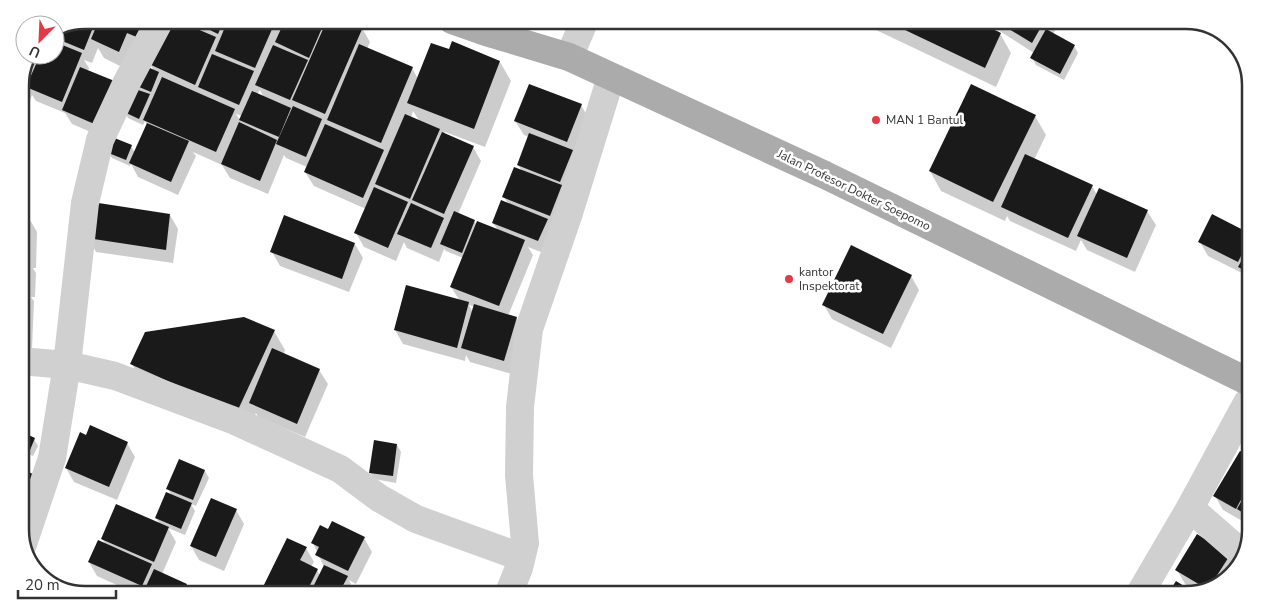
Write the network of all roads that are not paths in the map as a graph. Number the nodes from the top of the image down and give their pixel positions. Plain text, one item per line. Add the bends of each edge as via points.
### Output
1 (155, 29) edge
2 (478, 29) edge
3 (580, 29) edge
4 (569, 57) junction
5 (610, 77) junction
6 (29, 363) edge
7 (67, 365) junction
8 (1242, 379) edge
9 (1242, 411) edge
10 (1190, 508) junction
11 (29, 526) edge
12 (1238, 551) edge
13 (521, 557) junction
14 (511, 586) edge
15 (1143, 586) edge

1 - 7 street via 100,140 84,202
2 - 4 main road, Jalan Profesor Dokter Soepomo
3 - 4 street
4 - 5 main road, Jalan Profesor Dokter Soepomo
5 - 8 main road, Jalan Profesor Dokter Soepomo via 825,175
5 - 13 street via 568,216 529,329 520,407 519,475 525,543
6 - 7 street
7 - 11 street via 52,458
7 - 13 street via 115,376 235,421 340,469 379,498 416,519
9 - 10 street
10 - 12 street
10 - 15 street
13 - 14 street

